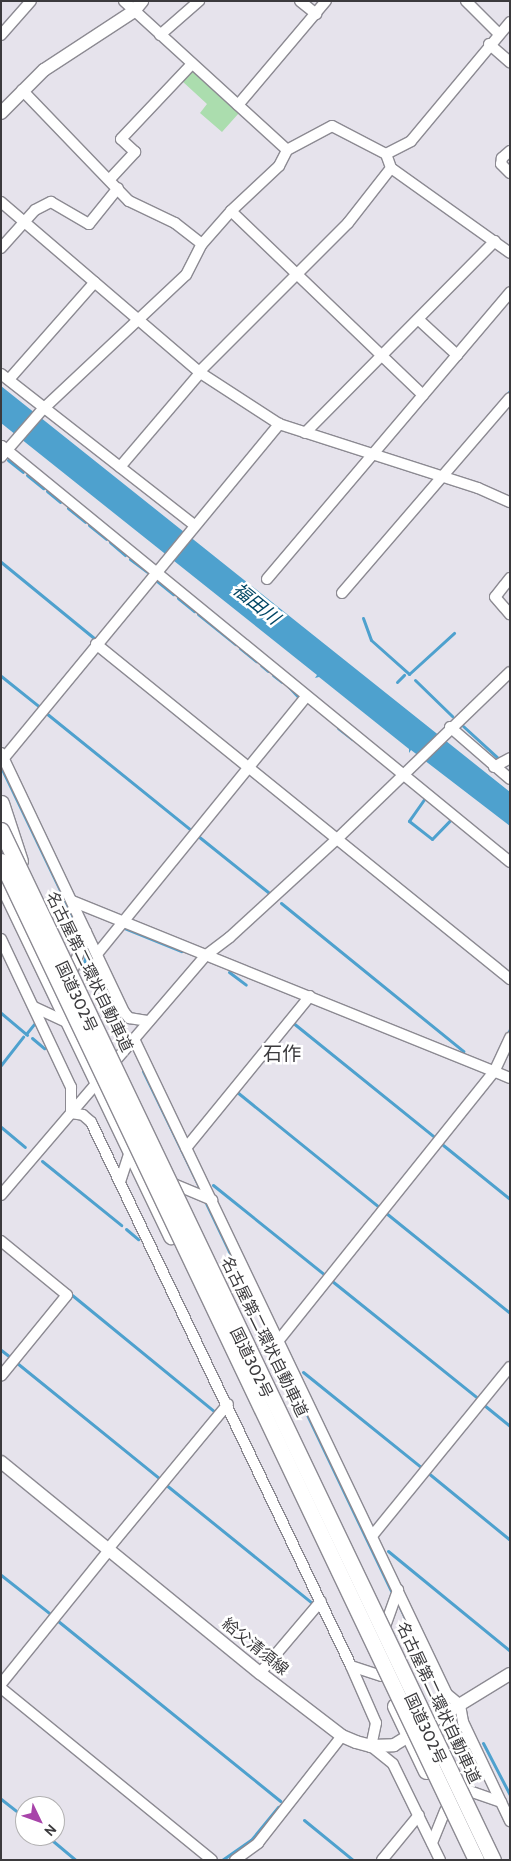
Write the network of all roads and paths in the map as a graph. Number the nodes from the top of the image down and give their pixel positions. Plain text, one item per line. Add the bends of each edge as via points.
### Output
1 (31, 1) edge
2 (124, 1) edge
3 (199, 1) edge
4 (300, 1) edge
5 (326, 1) edge
6 (466, 1) edge
7 (138, 6) edge
8 (316, 14) junction
9 (510, 22) edge
10 (498, 33) junction
11 (1, 35) edge
12 (160, 35) junction
13 (489, 44) junction
14 (510, 62) edge
15 (192, 64) junction
16 (22, 90) junction
17 (238, 105) junction
18 (1, 113) edge
19 (287, 150) junction
20 (510, 151) edge
21 (386, 154) junction
22 (391, 168) junction
23 (510, 173) edge
24 (110, 179) junction
25 (118, 188) junction
26 (1, 202) edge
27 (231, 211) junction
28 (24, 222) junction
29 (496, 241) junction
30 (202, 244) junction
31 (1, 248) edge
32 (510, 253) edge
33 (298, 276) junction
34 (95, 282) junction
35 (510, 292) edge
36 (419, 320) junction
37 (140, 321) junction
38 (456, 355) junction
39 (383, 357) junction
40 (200, 373) junction
41 (1, 374) edge
42 (12, 376) dead end
43 (423, 394) junction
44 (510, 398) edge
45 (44, 408) junction
46 (279, 424) junction
47 (305, 433) junction
48 (3, 451) edge
49 (372, 456) junction
50 (120, 467) junction
51 (442, 478) junction
52 (510, 502) edge
53 (193, 527) junction
54 (156, 572) junction
55 (510, 578) edge
56 (267, 579) dead end
57 (342, 593) dead end
58 (510, 613) edge
59 (96, 644) junction
60 (510, 672) edge
61 (306, 697) junction
62 (448, 729) junction
63 (2, 756) edge
64 (510, 758) edge
65 (248, 767) junction
66 (494, 767) junction
67 (402, 774) junction
68 (510, 779) edge
69 (1, 803) edge
70 (1, 830) edge
71 (337, 839) junction
72 (1, 861) edge
73 (510, 862) edge
74 (1, 881) edge
75 (1, 898) edge
76 (72, 902) junction
77 (124, 920) junction
78 (25, 930) junction
79 (86, 932) junction
80 (1, 939) edge
81 (97, 954) junction
82 (205, 956) junction
83 (44, 971) junction
84 (510, 979) edge
85 (310, 996) junction
86 (61, 1006) junction
87 (34, 1007) junction
88 (149, 1021) junction
89 (69, 1024) junction
90 (510, 1038) edge
91 (134, 1039) junction
92 (494, 1072) junction
93 (510, 1078) edge
94 (97, 1082) junction
95 (71, 1113) junction
96 (186, 1148) junction
97 (130, 1151) junction
98 (140, 1171) junction
99 (120, 1182) junction
100 (1, 1195) edge
101 (212, 1200) junction
102 (1, 1241) edge
103 (279, 1340) junction
104 (510, 1367) edge
105 (1, 1376) edge
106 (228, 1404) junction
107 (1, 1462) edge
108 (372, 1536) junction
109 (109, 1550) junction
110 (398, 1590) junction
111 (321, 1601) junction
112 (373, 1659) junction
113 (351, 1666) junction
114 (260, 1673) junction
115 (510, 1674) edge
116 (381, 1676) junction
117 (1, 1686) edge
118 (460, 1705) junction
119 (342, 1736) junction
120 (409, 1738) junction
121 (371, 1746) junction
122 (428, 1776) junction
123 (500, 1802) junction
124 (445, 1811) junction
125 (419, 1815) junction
126 (510, 1821) edge
127 (432, 1843) junction
128 (461, 1843) junction
129 (212, 1860) edge
130 (235, 1860) edge
131 (382, 1860) edge
132 (440, 1860) edge
133 (469, 1860) edge
134 (476, 1860) edge
135 (485, 1860) edge
136 (493, 1860) edge

1 - 11 street
2 - 7 street
3 - 12 street
4 - 8 street
5 - 8 street
6 - 10 street
7 - 12 street
7 - 16 main road via 44,70
8 - 17 street
9 - 10 street
10 - 13 street
12 - 15 street
13 - 14 street
13 - 21 street via 411,141
15 - 17 street
15 - 24 street via 121,139 135,152
16 - 18 main road
16 - 24 street
17 - 19 street
19 - 21 street via 332,126
19 - 27 street via 279,166
20 - 23 street via 502,158 501,164
21 - 22 street
22 - 29 street
22 - 33 street via 348,223
24 - 25 street
25 - 28 street via 89,224 51,202 35,210
25 - 30 street via 129,201 175,223
26 - 28 street
27 - 30 street
27 - 33 street
28 - 31 street
28 - 34 street
29 - 32 street
29 - 36 street
30 - 37 street via 186,275
33 - 39 street
33 - 40 street
34 - 37 street
34 - 42 street
35 - 38 street
36 - 38 street
36 - 39 street
37 - 40 street
37 - 45 street
38 - 43 street
39 - 43 street
39 - 47 street
40 - 46 street
40 - 50 street
41 - 45 street
43 - 49 street
44 - 51 street
45 - 48 street
45 - 50 street
46 - 47 street
46 - 53 street
47 - 49 street
48 - 54 street
49 - 51 street
49 - 56 street
50 - 53 street
51 - 52 street via 478,488
51 - 57 street
53 - 54 street
54 - 59 street
54 - 61 street
55 - 58 street via 495,597
59 - 63 street
59 - 65 street
60 - 62 street
61 - 65 street
61 - 67 street
62 - 66 street
62 - 67 street
63 - 76 street
64 - 66 street
65 - 71 street
65 - 77 street
66 - 68 street
67 - 71 street
67 - 73 street
69 - 78 highway via 19,859
70 - 136 highway, 名古屋第二環状自動車道, bridge
71 - 82 street
71 - 84 street
72 - 134 highway, 名古屋第二環状自動車道, bridge
74 - 78 highway, 国道302号
75 - 83 highway
76 - 77 street
76 - 79 street
77 - 81 street
77 - 82 street
78 - 83 highway, 国道302号
79 - 81 street
79 - 86 street
80 - 87 street
81 - 88 street via 129,1018
82 - 85 street
82 - 88 street
83 - 86 highway, 国道302号
85 - 92 street
85 - 96 street
86 - 89 highway, 国道302号
87 - 89 street
87 - 95 street via 71,1087
88 - 91 street
89 - 94 highway, 国道302号
90 - 92 street
91 - 94 street
91 - 96 street
92 - 93 street
92 - 103 street
94 - 95 street
94 - 97 highway, 国道302号
95 - 99 street via 83,1115 90,1122
95 - 100 street
96 - 101 street
97 - 98 highway, 国道302号
97 - 99 street
98 - 101 street
98 - 112 highway, 国道302号
99 - 106 street
101 - 103 street
102 - 105 street via 67,1295
103 - 108 street
104 - 108 street
106 - 109 street
106 - 111 street
107 - 109 main road, 給父清須線
108 - 110 street
109 - 114 main road, 給父清須線
109 - 117 street
110 - 112 street
110 - 118 street via 447,1694
111 - 113 street
111 - 114 street
112 - 116 highway, 国道302号
113 - 116 street
113 - 121 street via 376,1723
114 - 119 main road, 給父清須線
115 - 118 main road, 給父清須線
116 - 120 highway, 国道302号
117 - 129 street
118 - 120 main road, 給父清須線
118 - 123 street via 462,1722
119 - 121 main road, 給父清須線
119 - 130 street via 258,1843
120 - 121 main road, 給父清須線 via 394,1745
120 - 122 highway, 国道302号
121 - 125 street via 393,1764
122 - 123 street
122 - 124 highway, 国道302号
123 - 126 street
124 - 127 street
124 - 128 highway, 国道302号
125 - 127 street
125 - 131 street
127 - 132 street
128 - 133 highway, 国道302号
128 - 135 highway

